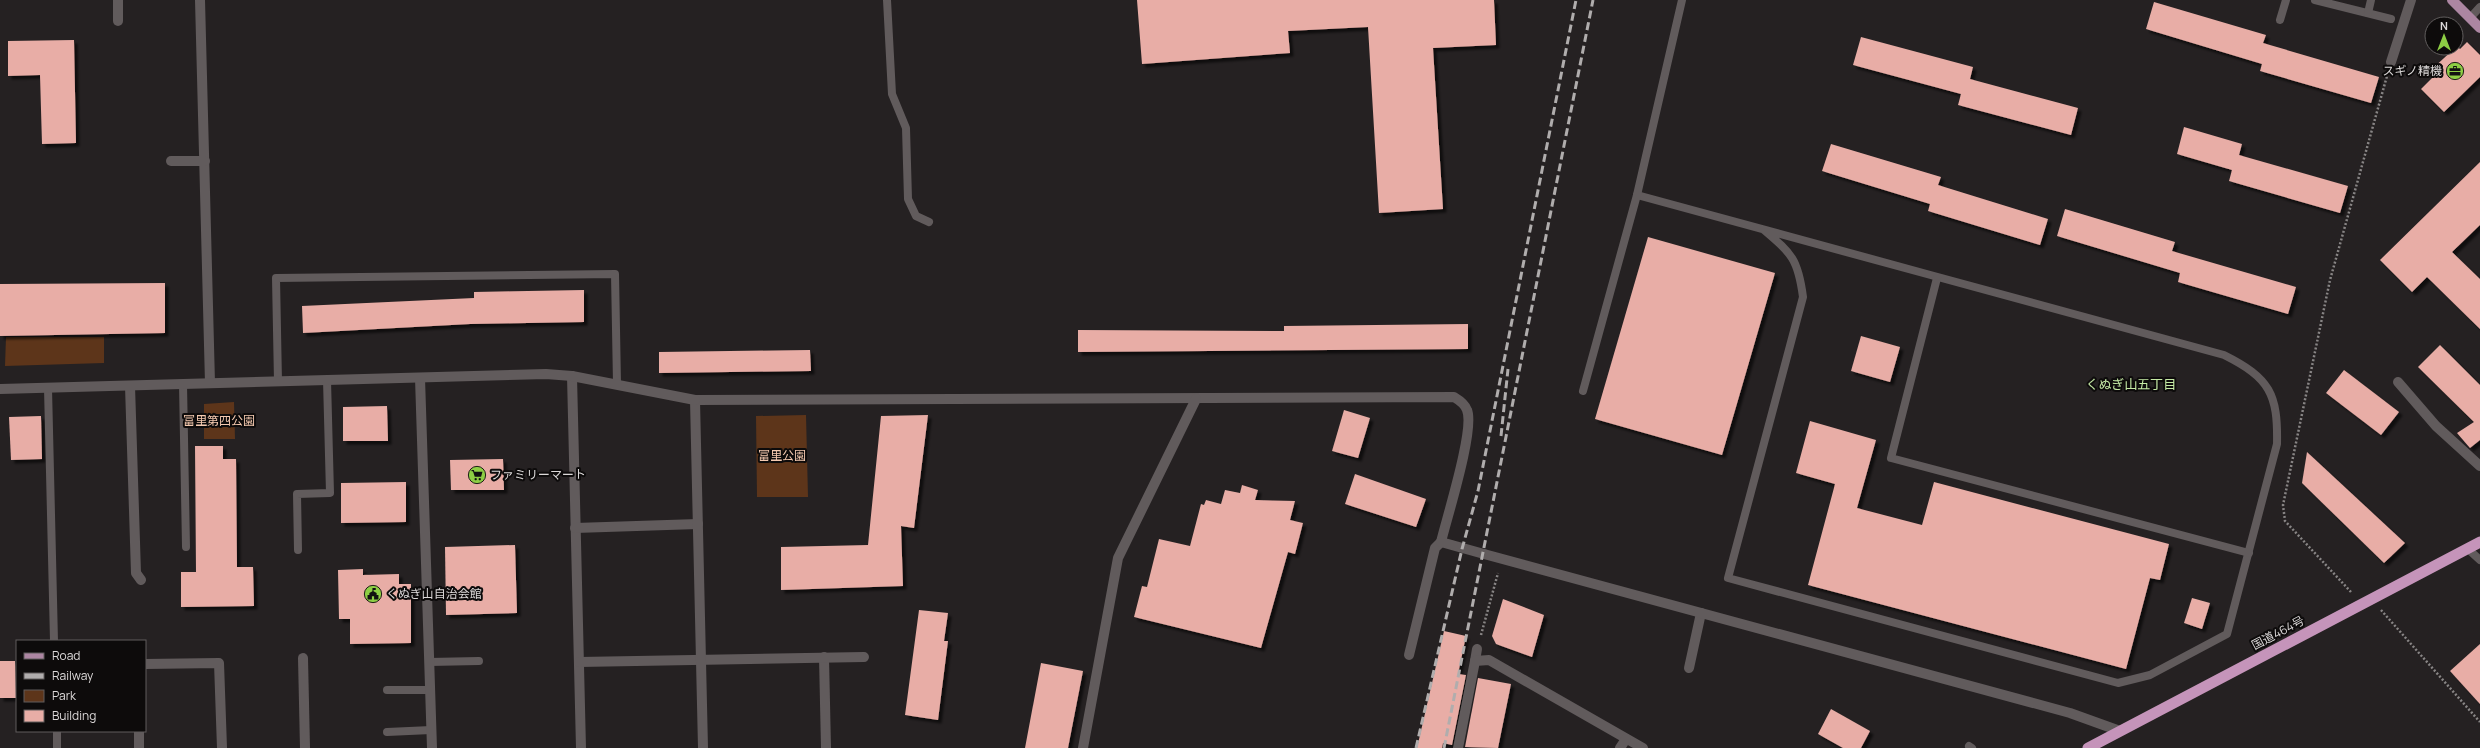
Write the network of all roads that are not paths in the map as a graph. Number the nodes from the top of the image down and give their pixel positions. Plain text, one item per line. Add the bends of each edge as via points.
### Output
1 (118, 0) edge
2 (200, 0) edge
3 (887, 0) edge
4 (1682, 0) edge
5 (2286, 0) edge
6 (2315, 0) edge
7 (2371, 0) edge
8 (2411, 0) edge
9 (2452, 0) edge
10 (2480, 7) edge
11 (2368, 13) junction
12 (2470, 18) junction
13 (2391, 19) dead end
14 (2280, 20) dead end
15 (118, 21) dead end
16 (2480, 28) edge
17 (2391, 62) road end
18 (171, 161) dead end
19 (205, 162) junction
20 (1637, 195) junction
21 (929, 222) dead end
22 (1764, 230) junction
23 (1937, 278) junction
24 (572, 376) junction
25 (420, 378) junction
26 (327, 380) junction
27 (278, 382) junction
28 (2398, 382) dead end
29 (210, 383) junction
30 (183, 384) junction
31 (618, 384) junction
32 (130, 386) junction
33 (48, 388) junction
34 (0, 389) edge
35 (1583, 391) dead end
36 (1196, 399) junction
37 (695, 400) junction
38 (2480, 466) edge
39 (698, 524) junction
40 (575, 528) junction
41 (1441, 542) junction
42 (2480, 542) edge
43 (186, 547) dead end
44 (2468, 549) junction
45 (298, 550) dead end
46 (2249, 553) junction
47 (2480, 560) edge
48 (141, 580) dead end
49 (1702, 613) junction
50 (54, 640) edge
51 (1477, 649) road end
52 (1409, 655) dead end
53 (824, 657) junction
54 (864, 657) dead end
55 (303, 658) dead end
56 (701, 660) junction
57 (479, 661) dead end
58 (1475, 661) junction
59 (429, 662) junction
60 (579, 662) junction
61 (146, 664) edge
62 (1689, 668) dead end
63 (387, 690) dead end
64 (430, 690) junction
65 (432, 730) junction
66 (2120, 731) junction
67 (57, 732) edge
68 (138, 732) edge
69 (387, 732) dead end
70 (1623, 744) edge
71 (57, 748) edge
72 (139, 748) edge
73 (222, 748) edge
74 (305, 748) edge
75 (432, 748) edge
76 (581, 748) edge
77 (703, 748) edge
78 (826, 748) edge
79 (1083, 748) edge
80 (1458, 748) edge
81 (1643, 748) edge
82 (2088, 748) edge

1 - 15 street
2 - 19 street
3 - 21 lane via 892,94 906,128 908,200 916,216
4 - 20 lane
5 - 14 lane
6 - 11 lane
7 - 11 lane
8 - 17 street
9 - 12 main road
10 - 12 lane
11 - 13 lane
12 - 16 main road
18 - 19 street
19 - 29 street
20 - 22 lane
20 - 35 lane
22 - 23 lane
22 - 46 lane via 1790,253 1800,272 1803,297 1728,578 2118,683 2150,675 2227,634
23 - 46 lane via 2224,355 2250,368 2269,389 2277,415 2277,444
23 - 46 lane via 1891,458
24 - 25 street via 546,374
24 - 31 street
24 - 40 street
25 - 26 street
25 - 59 street
26 - 27 street
26 - 45 lane via 330,492 297,494
27 - 29 street
27 - 31 lane via 276,278 615,274
28 - 38 street via 2436,426
29 - 30 street
30 - 32 street
30 - 43 lane
31 - 37 street
32 - 33 street
32 - 48 street via 136,573
33 - 34 street
33 - 50 lane
36 - 37 street
36 - 41 street via 1454,397 1467,410 1468,422 1461,468
36 - 79 street via 1118,558
37 - 39 street
39 - 40 street
39 - 56 street
40 - 60 street
41 - 49 street
41 - 52 street via 1435,548
42 - 44 highway, 国道464号
44 - 47 lane
44 - 66 highway, 国道464号
49 - 62 street
49 - 66 street via 2070,714
51 - 58 street
53 - 54 street
53 - 56 street
53 - 78 street
55 - 74 street
56 - 60 street
56 - 77 street
57 - 59 lane
58 - 70 street via 1489,660
58 - 80 street
59 - 64 street
60 - 76 street
61 - 73 street via 219,663
63 - 64 lane
64 - 65 street
65 - 69 lane
65 - 75 street
66 - 82 highway, 国道464号
67 - 71 lane
68 - 72 street
70 - 81 street

